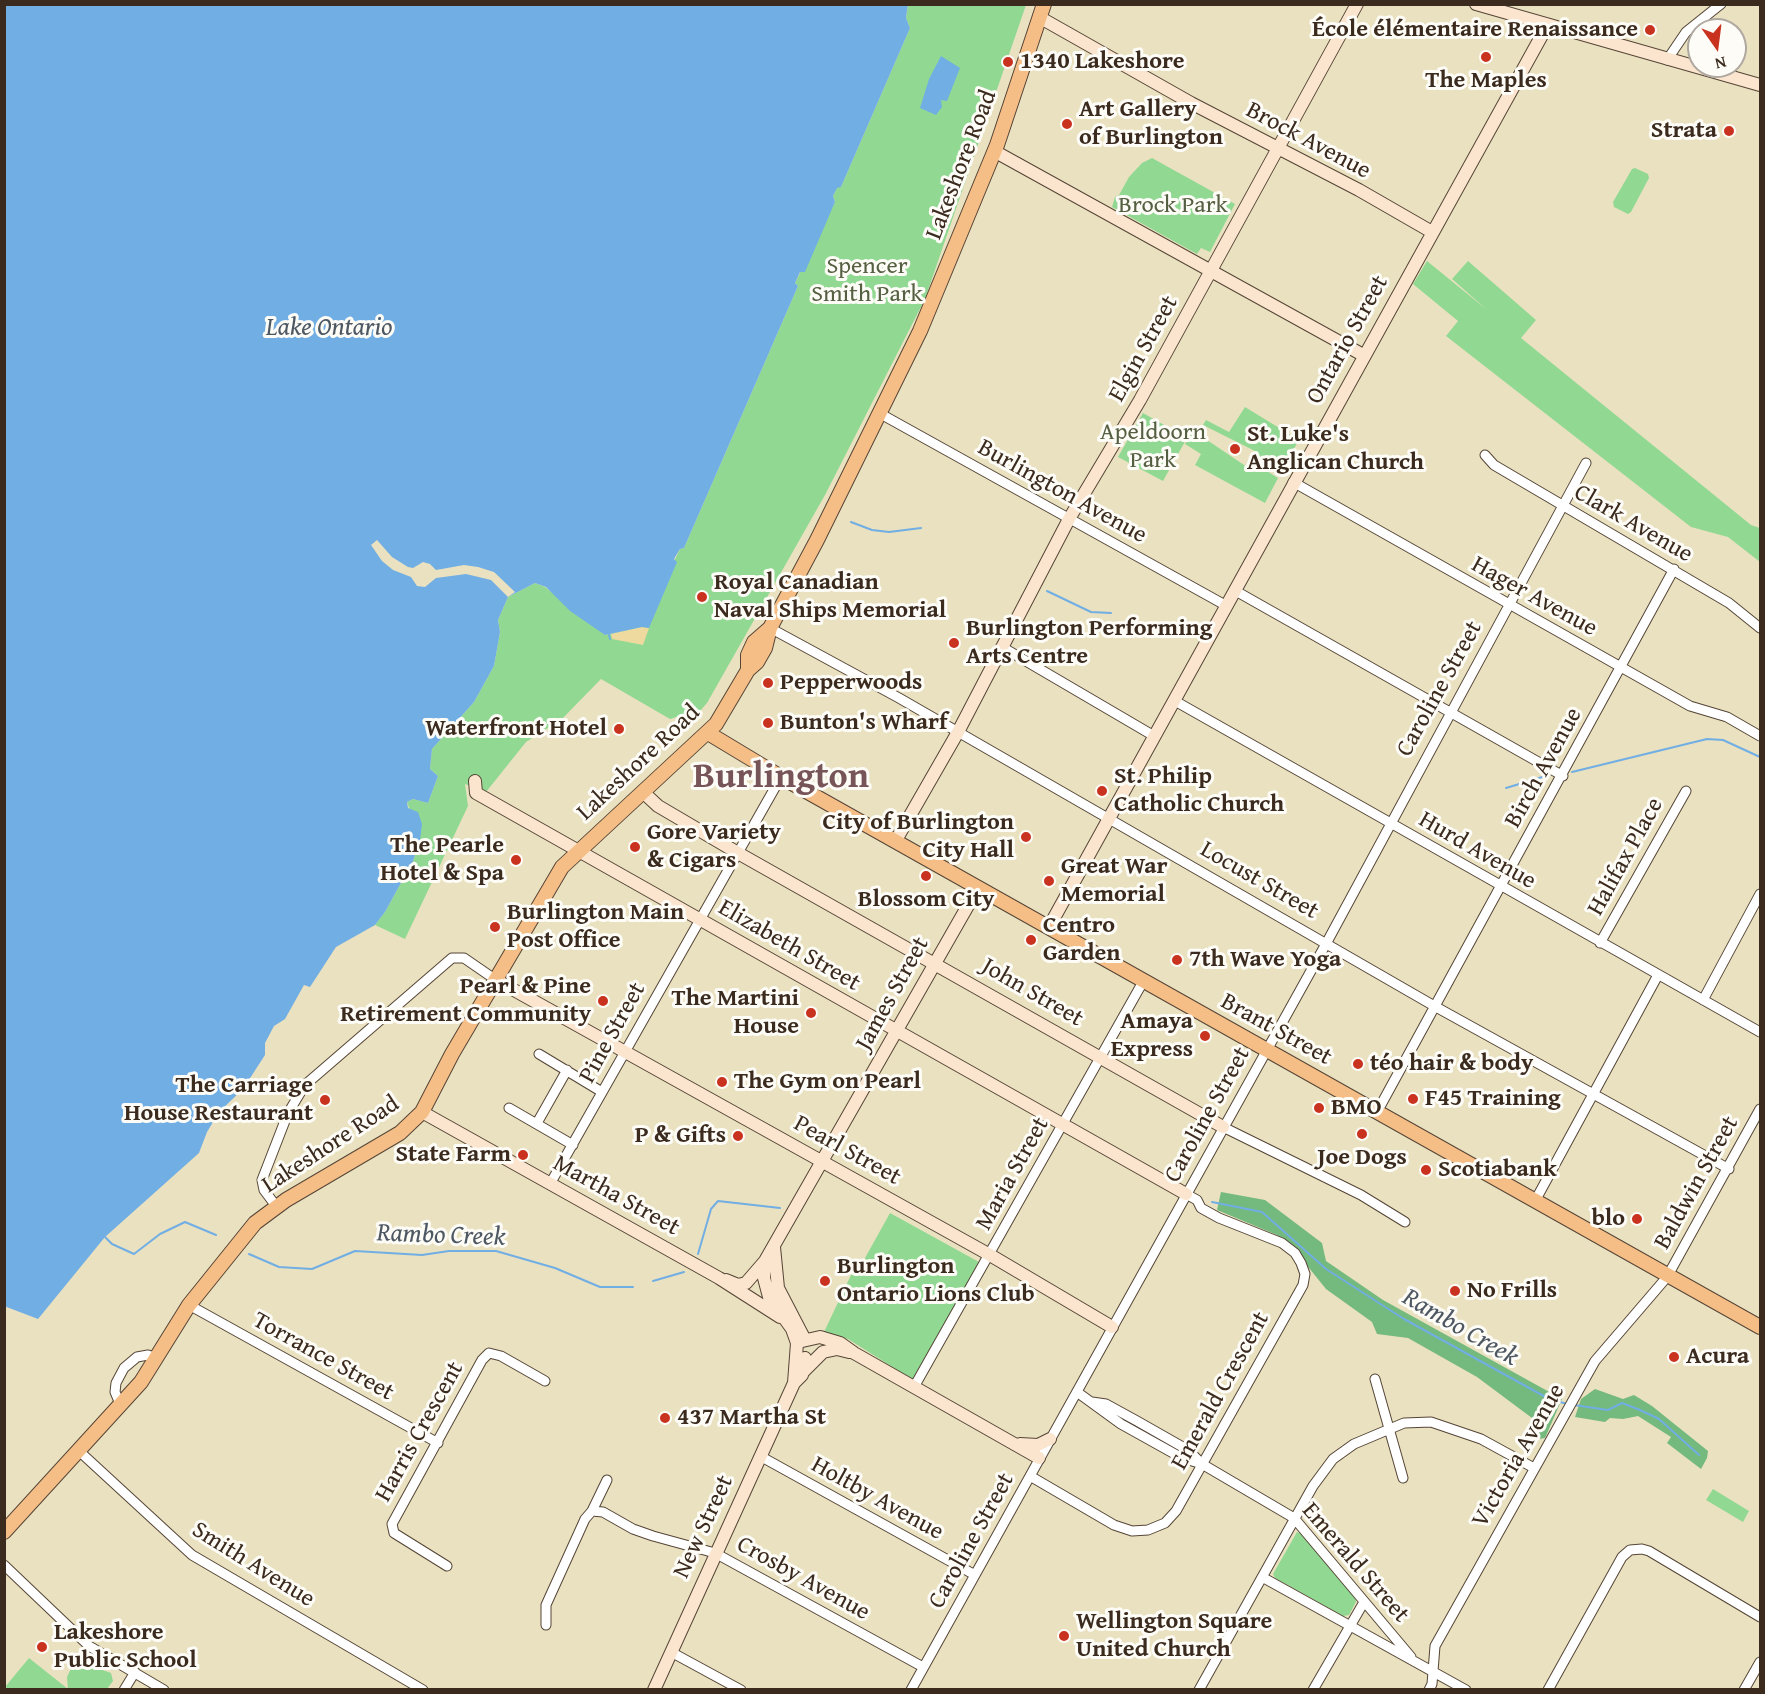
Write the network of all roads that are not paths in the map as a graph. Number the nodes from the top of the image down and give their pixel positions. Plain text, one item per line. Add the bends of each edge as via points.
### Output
1 (1357, 4) edge
2 (1476, 4) edge
3 (1721, 4) edge
4 (1042, 11) edge
5 (1547, 26) junction
6 (1667, 60) junction
7 (1761, 85) edge
8 (1278, 147) junction
9 (994, 151) junction
10 (1432, 232) junction
11 (1212, 271) junction
12 (1363, 356) junction
13 (879, 414) junction
14 (1485, 455) dead end
15 (1586, 463) dead end
16 (1293, 482) junction
17 (1562, 506) junction
18 (1069, 519) junction
19 (1674, 569) junction
20 (1234, 591) junction
21 (1225, 605) junction
22 (1508, 606) junction
23 (770, 628) junction
24 (1761, 628) edge
25 (1002, 647) junction
26 (1621, 668) junction
27 (1175, 702) junction
28 (1450, 712) junction
29 (957, 732) junction
30 (708, 733) junction
31 (1154, 736) junction
32 (1761, 736) edge
33 (1563, 776) junction
34 (780, 777) junction
35 (475, 781) dead end
36 (1686, 791) dead end
37 (645, 793) junction
38 (1110, 819) junction
39 (1390, 825) junction
40 (896, 840) junction
41 (578, 852) junction
42 (738, 853) junction
43 (978, 888) junction
44 (1501, 888) junction
45 (1761, 894) edge
46 (700, 919) junction
47 (1049, 927) junction
48 (1327, 942) junction
49 (1600, 943) junction
50 (934, 962) junction
51 (1658, 975) junction
52 (496, 980) junction
53 (1144, 980) junction
54 (1703, 1000) junction
55 (1436, 1007) junction
56 (896, 1031) junction
57 (1761, 1032) edge
58 (1266, 1051) junction
59 (625, 1052) junction
60 (539, 1054) dead end
61 (1101, 1057) junction
62 (567, 1070) junction
63 (1593, 1091) junction
64 (602, 1092) junction
65 (509, 1108) dead end
66 (1761, 1109) edge
67 (422, 1112) junction
68 (1377, 1112) junction
69 (537, 1123) junction
70 (1062, 1125) junction
71 (1224, 1127) junction
72 (573, 1145) junction
73 (824, 1163) junction
74 (1729, 1168) junction
75 (550, 1184) junction
76 (1186, 1194) junction
77 (1535, 1201) junction
78 (276, 1206) junction
79 (1405, 1222) dead end
80 (774, 1247) junction
81 (990, 1255) junction
82 (765, 1261) junction
83 (1667, 1277) junction
84 (719, 1278) junction
85 (189, 1305) junction
86 (787, 1322) junction
87 (1112, 1327) junction
88 (1761, 1327) edge
89 (801, 1342) junction
90 (854, 1353) junction
91 (156, 1358) junction
92 (798, 1379) junction
93 (1375, 1379) dead end
94 (545, 1381) dead end
95 (914, 1387) junction
96 (1077, 1392) junction
97 (121, 1406) junction
98 (1389, 1427) junction
99 (1050, 1439) junction
100 (438, 1443) junction
101 (1016, 1443) junction
102 (79, 1451) junction
103 (760, 1456) junction
104 (1039, 1458) junction
105 (1202, 1464) junction
106 (1534, 1468) junction
107 (1030, 1476) junction
108 (1403, 1478) dead end
109 (607, 1480) dead end
110 (592, 1511) junction
111 (1294, 1518) junction
112 (4, 1532) edge
113 (715, 1553) junction
114 (4, 1565) edge
115 (447, 1566) dead end
116 (975, 1575) junction
117 (1262, 1577) junction
118 (1365, 1602) junction
119 (1761, 1617) edge
120 (546, 1625) dead end
121 (1350, 1625) junction
122 (671, 1652) junction
123 (1411, 1657) junction
124 (1761, 1662) edge
125 (923, 1667) junction
126 (1433, 1671) junction
127 (135, 1672) junction
128 (124, 1689) edge
129 (164, 1689) edge
130 (423, 1689) edge
131 (654, 1689) edge
132 (741, 1689) edge
133 (911, 1689) edge
134 (1198, 1689) edge
135 (1313, 1689) edge
136 (1429, 1689) edge
137 (1466, 1689) edge
138 (1548, 1689) edge
139 (1744, 1689) edge

1 - 8 street, Elgin Street
2 - 5 street
3 - 6 street via 1686,32
4 - 8 street, Brock Avenue via 1191,103
4 - 9 main road, Lakeshore Road
5 - 6 street
5 - 10 street, Ontario Street
6 - 7 street
8 - 10 street, Brock Avenue
8 - 11 street, Elgin Street
9 - 11 street
9 - 13 main road, Lakeshore Road via 923,323
10 - 12 street, Ontario Street
11 - 12 street
11 - 18 street, Elgin Street
12 - 16 street, Ontario Street
13 - 18 street, Burlington Avenue
13 - 23 main road, Lakeshore Road
14 - 17 street, Clark Avenue via 1494,465
15 - 17 street, Caroline Street
16 - 20 street, Ontario Street
16 - 22 street, Hager Avenue
17 - 19 street, Clark Avenue
17 - 22 street, Caroline Street
18 - 21 street, Burlington Avenue
18 - 25 street, Elgin Street
19 - 24 street, Clark Avenue
19 - 26 street, Birch Avenue
20 - 21 street, Ontario Street
20 - 28 street
21 - 27 street, Ontario Street
22 - 26 street, Hager Avenue
22 - 28 street, Caroline Street
23 - 29 street, Locust Street
23 - 30 main road, Lakeshore Road via 757,662
25 - 29 street, Elgin Street
25 - 31 street
26 - 32 street, Hager Avenue via 1690,706 1727,717
26 - 33 street, Birch Avenue
27 - 31 street, Ontario Street
27 - 39 street, Hurd Avenue
28 - 33 street
28 - 39 street, Caroline Street
29 - 38 street, Locust Street
29 - 40 street, Elgin Street
30 - 34 main road, Brant Street
30 - 37 main road, Lakeshore Road
31 - 38 street, Ontario Street
33 - 44 street, Birch Avenue
34 - 40 main road, Brant Street
34 - 42 street, Pine Street
35 - 41 street, Elizabeth Street via 476,793
36 - 49 street, Halifax Place
37 - 41 main road, Lakeshore Road
37 - 42 street, John Street via 658,806
38 - 47 street, Ontario Street
38 - 48 street, Locust Street
39 - 44 street, Hurd Avenue
39 - 48 street, Caroline Street
40 - 43 main road, Brant Street
41 - 46 street, Elizabeth Street
41 - 52 main road, Lakeshore Road via 562,867
42 - 46 street, Pine Street
42 - 50 street, John Street
43 - 47 main road, Brant Street
43 - 50 street, James Street
44 - 49 street, Hurd Avenue
44 - 55 street, Birch Avenue
45 - 54 street
46 - 56 street, Elizabeth Street
46 - 59 street, Pine Street
47 - 53 main road, Brant Street
48 - 55 street, Locust Street
48 - 58 street, Caroline Street
49 - 51 street, Hurd Avenue
50 - 56 street, James Street
50 - 61 street, John Street
51 - 54 street, Hurd Avenue
51 - 63 street
52 - 59 street, Pearl Street
52 - 67 main road, Lakeshore Road
52 - 78 street via 464,958 452,958 305,1085 288,1113 262,1180
53 - 58 main road, Brant Street
53 - 61 street, Maria Street
54 - 57 street, Hurd Avenue
55 - 63 street, Locust Street
55 - 68 street, Birch Avenue
56 - 70 street, Elizabeth Street
56 - 73 street, James Street
58 - 68 main road, Brant Street
58 - 71 street, Caroline Street
59 - 64 street, Pine Street
59 - 73 street, Pearl Street
60 - 62 street
61 - 70 street, Maria Street
61 - 71 street, John Street
62 - 64 street
62 - 69 street
63 - 74 street, Locust Street
63 - 77 street
64 - 72 street, Pine Street
65 - 69 street
66 - 74 street, Baldwin Street
67 - 75 street, Martha Street
67 - 78 main road, Lakeshore Road via 400,1132
68 - 77 main road, Brant Street
69 - 72 street
70 - 76 street, Elizabeth Street
70 - 81 street, Maria Street
71 - 76 street, Caroline Street
71 - 79 street, John Street via 1361,1195
72 - 75 street, Pine Street
73 - 80 street, James Street
73 - 81 street, Pearl Street
74 - 83 street, Baldwin Street
75 - 84 street, Martha Street
76 - 87 street, Caroline Street
76 - 105 street, Emerald Crescent via 1219,1218 1282,1243 1295,1253 1305,1274 1303,1285
77 - 83 main road, Brant Street
78 - 85 main road, Lakeshore Road via 255,1223
80 - 82 street, James Street
80 - 89 street via 778,1288
81 - 87 street, Pearl Street
81 - 95 street, Maria Street
82 - 84 street, James Street via 743,1284
82 - 86 street via 769,1297
83 - 88 main road, Brant Street
83 - 106 street, Victoria Avenue via 1595,1361
84 - 86 street, Martha Street
85 - 91 main road, Lakeshore Road
85 - 100 street, Torrance Street
86 - 89 street
87 - 96 street, Caroline Street
89 - 90 street via 819,1337 833,1340
89 - 92 street, New Street
90 - 92 street via 837,1349 823,1352
90 - 95 street
91 - 97 main road, Lakeshore Road
91 - 97 street via 137,1358 124,1368 115,1392
92 - 103 street, New Street
93 - 98 street
94 - 100 street, Harris Crescent via 489,1353
95 - 101 street
96 - 99 street, Caroline Street
96 - 105 street, Emerald Street via 1120,1424 1182,1458
97 - 102 main road, Lakeshore Road
98 - 106 street via 1431,1422 1458,1429
98 - 108 street
98 - 111 street via 1333,1459
99 - 101 street via 1038,1446
99 - 104 street, Caroline Street
100 - 115 street, Harris Crescent via 392,1528 398,1536
101 - 104 street
102 - 112 main road, Lakeshore Road
102 - 130 street, Smith Avenue via 192,1555
103 - 113 street, New Street
103 - 116 street, Holtby Avenue
104 - 107 street, Caroline Street
105 - 107 street, Emerald Crescent via 1165,1523 1132,1532
105 - 111 street, Emerald Street
106 - 126 street, Victoria Avenue via 1435,1646
107 - 116 street, Caroline Street
109 - 110 street
110 - 113 street, Crosby Avenue via 603,1512 653,1536
110 - 120 street via 546,1605
111 - 117 street
111 - 118 street, Emerald Street
113 - 122 street, New Street
113 - 125 street, Crosby Avenue
114 - 127 street via 89,1646
116 - 125 street, Caroline Street
117 - 121 street, Emerald Street
117 - 134 street
118 - 121 street
118 - 123 street, Emerald Street
119 - 138 street via 1649,1551 1630,1550 1622,1557
121 - 123 street, Emerald Street
121 - 135 street
122 - 131 street, New Street
122 - 132 street
123 - 126 street, Emerald Street
124 - 139 street
125 - 133 street, Caroline Street
126 - 136 street, Victoria Avenue
126 - 137 street, Emerald Street
127 - 128 street
127 - 129 street

